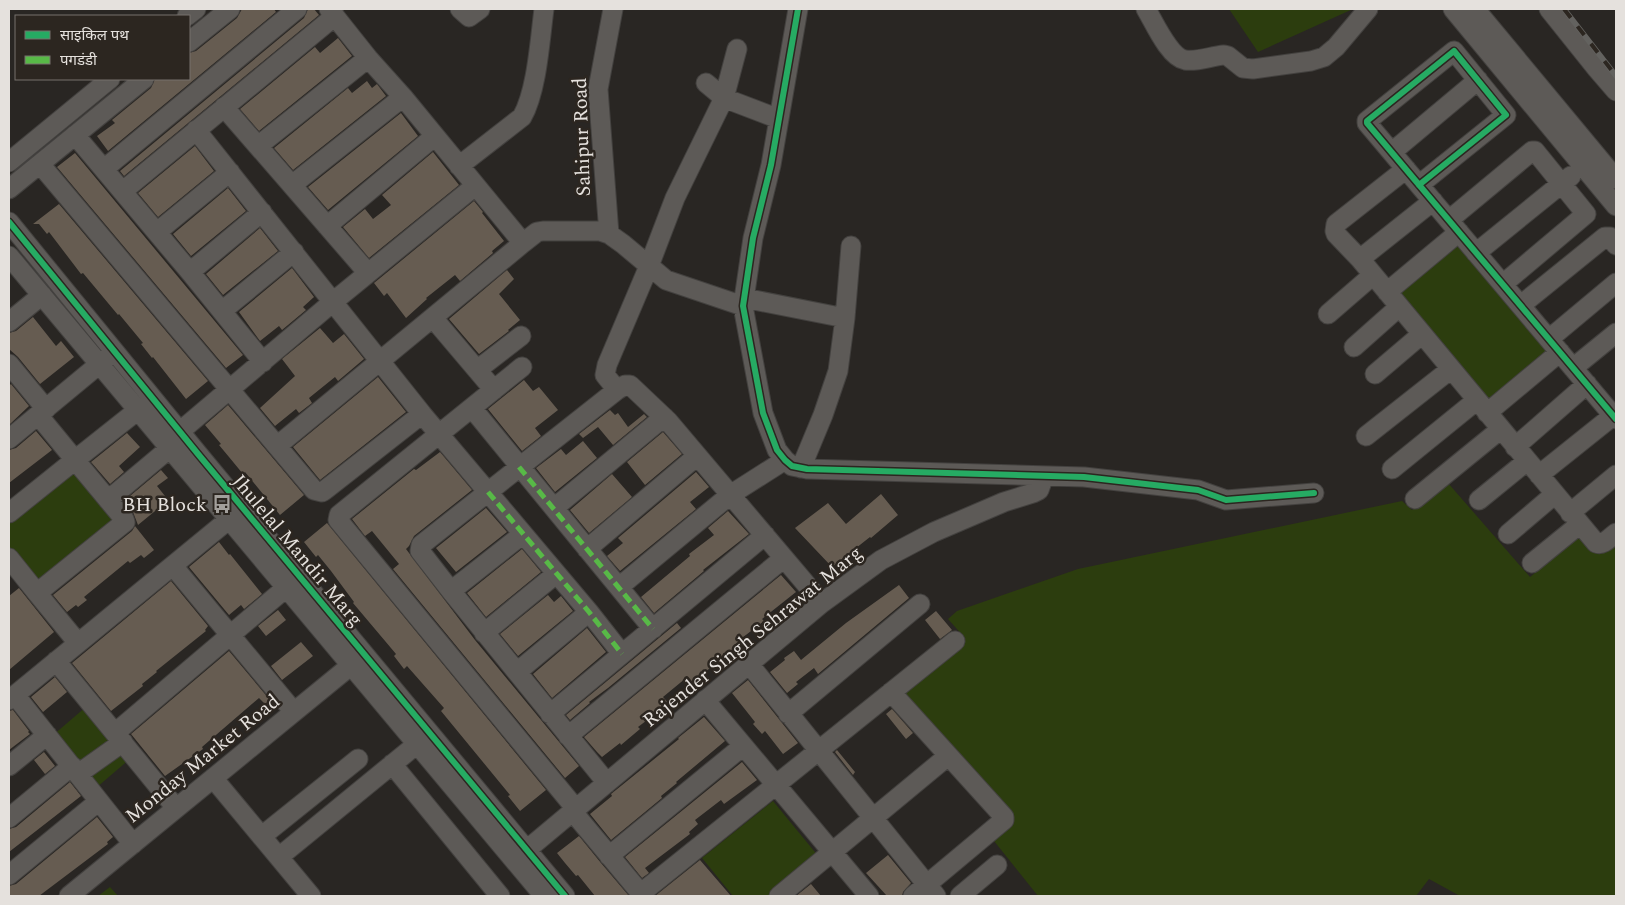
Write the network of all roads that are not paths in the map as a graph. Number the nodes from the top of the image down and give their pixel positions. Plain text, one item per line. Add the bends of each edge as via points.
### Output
1 (230, 9) edge
2 (297, 9) edge
3 (460, 9) edge
4 (480, 9) edge
5 (544, 9) edge
6 (614, 9) edge
7 (798, 9) edge
8 (1146, 9) edge
9 (1368, 9) edge
10 (1454, 9) edge
11 (1475, 9) edge
12 (1549, 9) edge
13 (332, 12) edge
14 (190, 41) edge
15 (737, 49) dead end
16 (368, 58) junction
17 (109, 80) edge
18 (143, 80) edge
19 (1478, 80) junction
20 (706, 84) dead end
21 (1616, 91) edge
22 (402, 97) junction
23 (724, 98) junction
24 (224, 107) junction
25 (780, 119) junction
26 (196, 130) junction
27 (75, 135) junction
28 (435, 136) junction
29 (258, 146) junction
30 (1392, 152) junction
31 (1589, 160) junction
32 (9, 162) edge
33 (40, 164) junction
34 (459, 166) junction
35 (104, 169) junction
36 (1406, 169) junction
37 (230, 172) junction
38 (1616, 180) edge
39 (1562, 184) junction
40 (292, 185) junction
41 (1420, 185) junction
42 (475, 186) junction
43 (9, 189) edge
44 (123, 191) junction
45 (1433, 201) junction
46 (1616, 206) edge
47 (262, 212) junction
48 (9, 222) edge
49 (327, 226) junction
50 (1454, 226) junction
51 (157, 232) junction
52 (609, 234) junction
53 (523, 243) junction
54 (1616, 245) edge
55 (851, 246) dead end
56 (294, 252) junction
57 (1476, 253) junction
58 (9, 256) edge
59 (1360, 259) junction
60 (649, 266) junction
61 (190, 272) junction
62 (368, 273) junction
63 (1373, 275) junction
64 (1616, 283) edge
65 (1503, 284) junction
66 (42, 295) junction
67 (1393, 300) junction
68 (334, 301) junction
69 (743, 302) junction
70 (1521, 305) junction
71 (222, 311) junction
72 (1328, 314) dead end
73 (433, 318) junction
74 (845, 318) junction
75 (9, 322) edge
76 (1616, 333) edge
77 (1422, 334) junction
78 (521, 336) dead end
79 (1555, 346) junction
80 (1354, 347) dead end
81 (114, 352) junction
82 (381, 360) junction
83 (263, 362) junction
84 (99, 364) junction
85 (522, 367) dead end
86 (1573, 368) junction
87 (1451, 369) junction
88 (477, 370) junction
89 (11, 372) edge
90 (1375, 374) dead end
91 (1587, 384) junction
92 (230, 390) junction
93 (494, 390) junction
94 (617, 390) junction
95 (1482, 406) junction
96 (472, 408) junction
97 (1613, 409) edge
98 (138, 410) junction
99 (42, 412) junction
100 (422, 414) junction
101 (664, 417) junction
102 (1501, 429) junction
103 (440, 434) junction
104 (1366, 436) dead end
105 (9, 440) edge
106 (172, 441) junction
107 (277, 446) junction
108 (1521, 454) junction
109 (697, 456) junction
110 (75, 460) junction
111 (793, 464) junction
112 (519, 467) junction
113 (1392, 469) dead end
114 (1539, 475) junction
115 (1616, 475) edge
116 (1044, 476) junction
117 (488, 492) junction
118 (1314, 493) dead end
119 (1555, 494) junction
120 (730, 495) junction
121 (1415, 499) dead end
122 (108, 500) junction
123 (1479, 500) dead end
124 (554, 508) junction
125 (9, 513) edge
126 (236, 514) junction
127 (1575, 518) junction
128 (1616, 533) edge
129 (524, 534) junction
130 (1508, 534) dead end
131 (765, 535) junction
132 (588, 549) junction
133 (9, 558) edge
134 (784, 558) junction
135 (1532, 563) dead end
136 (172, 566) junction
137 (556, 574) junction
138 (15, 579) edge
139 (619, 587) junction
140 (287, 588) junction
141 (450, 591) junction
142 (37, 593) junction
143 (822, 603) junction
144 (920, 604) dead end
145 (589, 612) junction
146 (652, 629) junction
147 (484, 633) junction
148 (231, 635) junction
149 (956, 640) dead end
150 (78, 643) junction
151 (622, 654) junction
152 (358, 660) junction
153 (56, 661) junction
154 (749, 664) junction
155 (516, 672) junction
156 (891, 692) junction
157 (12, 697) edge
158 (705, 700) junction
159 (294, 712) junction
160 (550, 714) junction
161 (788, 714) junction
162 (47, 735) junction
163 (568, 736) junction
164 (119, 737) junction
165 (417, 744) junction
166 (743, 746) junction
167 (818, 751) junction
168 (948, 756) junction
169 (358, 759) dead end
170 (392, 764) junction
171 (9, 766) edge
172 (75, 770) junction
173 (213, 778) junction
174 (607, 783) junction
175 (776, 785) junction
176 (100, 801) junction
177 (176, 808) junction
178 (574, 810) junction
179 (9, 818) edge
180 (873, 819) junction
181 (262, 836) junction
182 (133, 844) junction
183 (832, 852) junction
184 (521, 855) junction
185 (610, 856) junction
186 (279, 857) junction
187 (997, 865) dead end
188 (9, 875) edge
189 (926, 892) edge
190 (641, 895) edge
191 (69, 896) edge
192 (311, 896) edge
193 (500, 896) edge
194 (544, 896) edge
195 (565, 896) edge
196 (779, 896) edge
197 (868, 896) edge
198 (960, 896) edge

1 - 14 street
2 - 35 street
3 - 4 street via 469,17
5 - 34 street via 527,108 522,116
6 - 52 street, Sahipur Road via 598,89
7 - 25 street
8 - 9 street via 1179,58 1194,60 1224,55 1243,68 1253,69 1324,57
10 - 31 street
11 - 31 street
12 - 21 street
13 - 16 street
13 - 24 street
15 - 23 street
16 - 22 street
16 - 29 street
17 - 32 street
18 - 27 street
19 - 30 street
19 - 30 street via 1452,51 1366,121
19 - 41 street via 1505,115
20 - 23 street
22 - 28 street
22 - 40 street
23 - 25 street
23 - 60 street via 675,198
24 - 26 street
24 - 29 street
25 - 69 street via 753,238
26 - 37 street
26 - 44 street
27 - 33 street
27 - 35 street
28 - 34 street
28 - 49 street
29 - 40 street
30 - 36 street
31 - 38 street
31 - 39 street
31 - 46 street
33 - 43 street
33 - 92 street
34 - 42 street
35 - 44 street
36 - 41 street
36 - 59 street via 1336,224 1336,234
37 - 47 street
37 - 51 street
39 - 50 street via 1533,150
39 - 57 street
39 - 65 street via 1586,214
40 - 49 street
41 - 45 street
42 - 53 street
42 - 62 street
44 - 51 street
45 - 50 street
45 - 59 street
47 - 56 street
47 - 61 street
48 - 81 street, Jhulelal Mandir Marg
49 - 62 street
50 - 57 street
50 - 67 street
51 - 61 street
52 - 53 street via 591,230 543,231
52 - 60 street
53 - 73 street
54 - 70 street via 1606,237
55 - 74 street
56 - 68 street
56 - 71 street
57 - 65 street
58 - 66 street, Jhulelal Mandir Marg
59 - 63 street
60 - 69 street via 666,280
60 - 94 street via 607,365 605,375
61 - 71 street
62 - 68 street
63 - 67 street
63 - 72 street
64 - 79 street
65 - 70 street
66 - 75 street
66 - 84 street, Jhulelal Mandir Marg
67 - 77 street
67 - 80 street
68 - 82 street
68 - 83 street
69 - 74 street
69 - 111 street via 763,413 777,450
70 - 79 street
71 - 83 street
73 - 82 street
73 - 88 street
74 - 111 street via 838,372 823,415
76 - 86 street
77 - 87 street
77 - 90 street
78 - 88 street
79 - 86 street
79 - 95 street
81 - 84 street
81 - 106 street, Jhulelal Mandir Marg
82 - 100 street
82 - 107 street
83 - 92 street
84 - 98 street, Jhulelal Mandir Marg
84 - 99 street
85 - 93 street
86 - 91 street
87 - 95 street
87 - 104 street
88 - 93 street
89 - 99 street
91 - 97 street
91 - 108 street
92 - 106 street
92 - 107 street
93 - 96 street
94 - 101 street via 625,385 633,386
94 - 112 street
95 - 102 street
95 - 113 street
96 - 103 street
96 - 112 street
97 - 114 street
98 - 106 street, Jhulelal Mandir Marg
98 - 110 street
99 - 105 street
99 - 110 street
100 - 103 street
100 - 107 street via 322,492 314,490
101 - 109 street
101 - 124 street
102 - 108 street
102 - 121 street
103 - 117 street
103 - 178 street via 339,516 339,522
106 - 122 street
106 - 126 street, Jhulelal Mandir Marg
108 - 114 street
108 - 123 street
109 - 120 street
109 - 132 street
110 - 122 street
110 - 125 street
111 - 116 street
111 - 120 street
112 - 117 street
112 - 124 street
114 - 119 street
115 - 127 street
116 - 118 street via 1084,477 1198,490 1226,500
116 - 143 street, Rajender Singh Sehrawat Marg via 1039,490 934,532 881,560
117 - 129 street
117 - 141 street via 420,546 420,551
119 - 127 street
119 - 130 street
120 - 131 street
120 - 139 street
122 - 142 street via 124,519 124,524
124 - 132 street
126 - 136 street
126 - 140 street, Jhulelal Mandir Marg
126 - 152 street, Jhulelal Mandir Marg
127 - 128 street via 1598,544
127 - 135 street
129 - 137 street
129 - 141 street
131 - 134 street
131 - 146 street
132 - 139 street
133 - 138 street
134 - 143 street
134 - 163 street
136 - 148 street
136 - 150 street
137 - 145 street
137 - 147 street
138 - 142 street
139 - 146 street
140 - 148 street
140 - 152 street, Jhulelal Mandir Marg
141 - 147 street
142 - 150 street
143 - 154 street, Rajender Singh Sehrawat Marg
144 - 161 street
145 - 151 street
145 - 155 street
146 - 151 street
147 - 155 street
148 - 159 street
148 - 164 street
149 - 156 street
150 - 153 street
151 - 160 street
152 - 159 street, Monday Market Road
152 - 165 street, Jhulelal Mandir Marg
152 - 184 street, Jhulelal Mandir Marg
153 - 157 street
153 - 164 street
154 - 158 street, Rajender Singh Sehrawat Marg
154 - 161 street
155 - 160 street
156 - 167 street
156 - 168 street
157 - 162 street
158 - 166 street
158 - 174 street, Rajender Singh Sehrawat Marg
159 - 173 street, Monday Market Road
160 - 163 street
161 - 167 street
162 - 171 street
162 - 172 street
163 - 174 street
164 - 172 street
164 - 177 street
165 - 170 street
165 - 184 street, Jhulelal Mandir Marg
166 - 175 street
166 - 185 street
167 - 175 street
167 - 180 street
168 - 180 street
168 - 189 street via 1004,819
169 - 181 street
170 - 186 street
170 - 193 street
172 - 176 street
172 - 179 street
173 - 177 street, Monday Market Road
173 - 181 street
174 - 178 street, Rajender Singh Sehrawat Marg
175 - 183 street
175 - 190 street
176 - 182 street
176 - 188 street
177 - 182 street, Monday Market Road
178 - 184 street, Rajender Singh Sehrawat Marg
178 - 185 street
180 - 183 street
180 - 189 street
181 - 186 street
182 - 191 street, Monday Market Road
183 - 196 street
183 - 197 street
184 - 194 street, Jhulelal Mandir Marg
184 - 195 street, Jhulelal Mandir Marg
185 - 190 street
186 - 192 street
187 - 198 street

